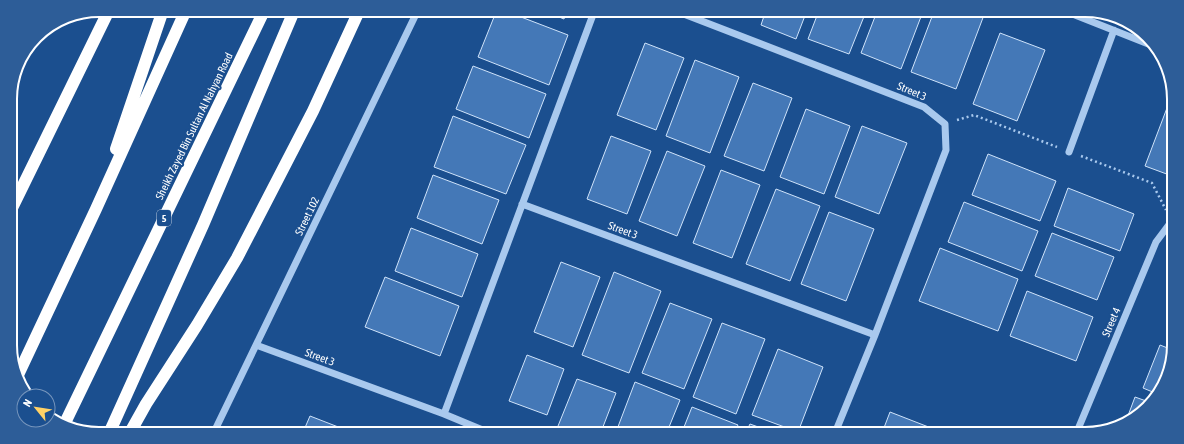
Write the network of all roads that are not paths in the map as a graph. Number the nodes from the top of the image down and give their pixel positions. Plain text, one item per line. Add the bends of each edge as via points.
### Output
1 (106, 17) edge
2 (161, 17) edge
3 (183, 17) edge
4 (261, 17) edge
5 (291, 17) edge
6 (356, 17) edge
7 (415, 17) edge
8 (592, 17) edge
9 (691, 17) edge
10 (1080, 17) edge
11 (1114, 30) junction
12 (1144, 42) edge
13 (1069, 152) dead end
14 (17, 198) edge
15 (522, 204) junction
16 (96, 209) junction
17 (1167, 227) edge
18 (875, 335) junction
19 (256, 345) junction
20 (21, 369) edge
21 (444, 414) junction
22 (66, 420) edge
23 (112, 427) edge
24 (134, 427) edge
25 (217, 427) edge
26 (475, 427) edge
27 (837, 427) edge
28 (1079, 427) edge

1 - 14 highway
2 - 16 highway
3 - 16 highway
4 - 22 highway, Sheikh Zayed Bin Sultan Al Nahyan Road / 5
5 - 23 highway via 203,225
6 - 24 highway via 310,118 237,258
7 - 19 street, Street 102
8 - 15 street
9 - 18 street, Street 3 via 924,107 945,124 946,150
10 - 11 street
11 - 12 street
11 - 13 street
15 - 18 street, Street 3
15 - 21 street
16 - 20 highway
17 - 28 street, Street 4 via 1156,242
18 - 27 street, Street 3
19 - 21 street, Street 3
19 - 25 street, Street 102
21 - 26 street, Street 3

